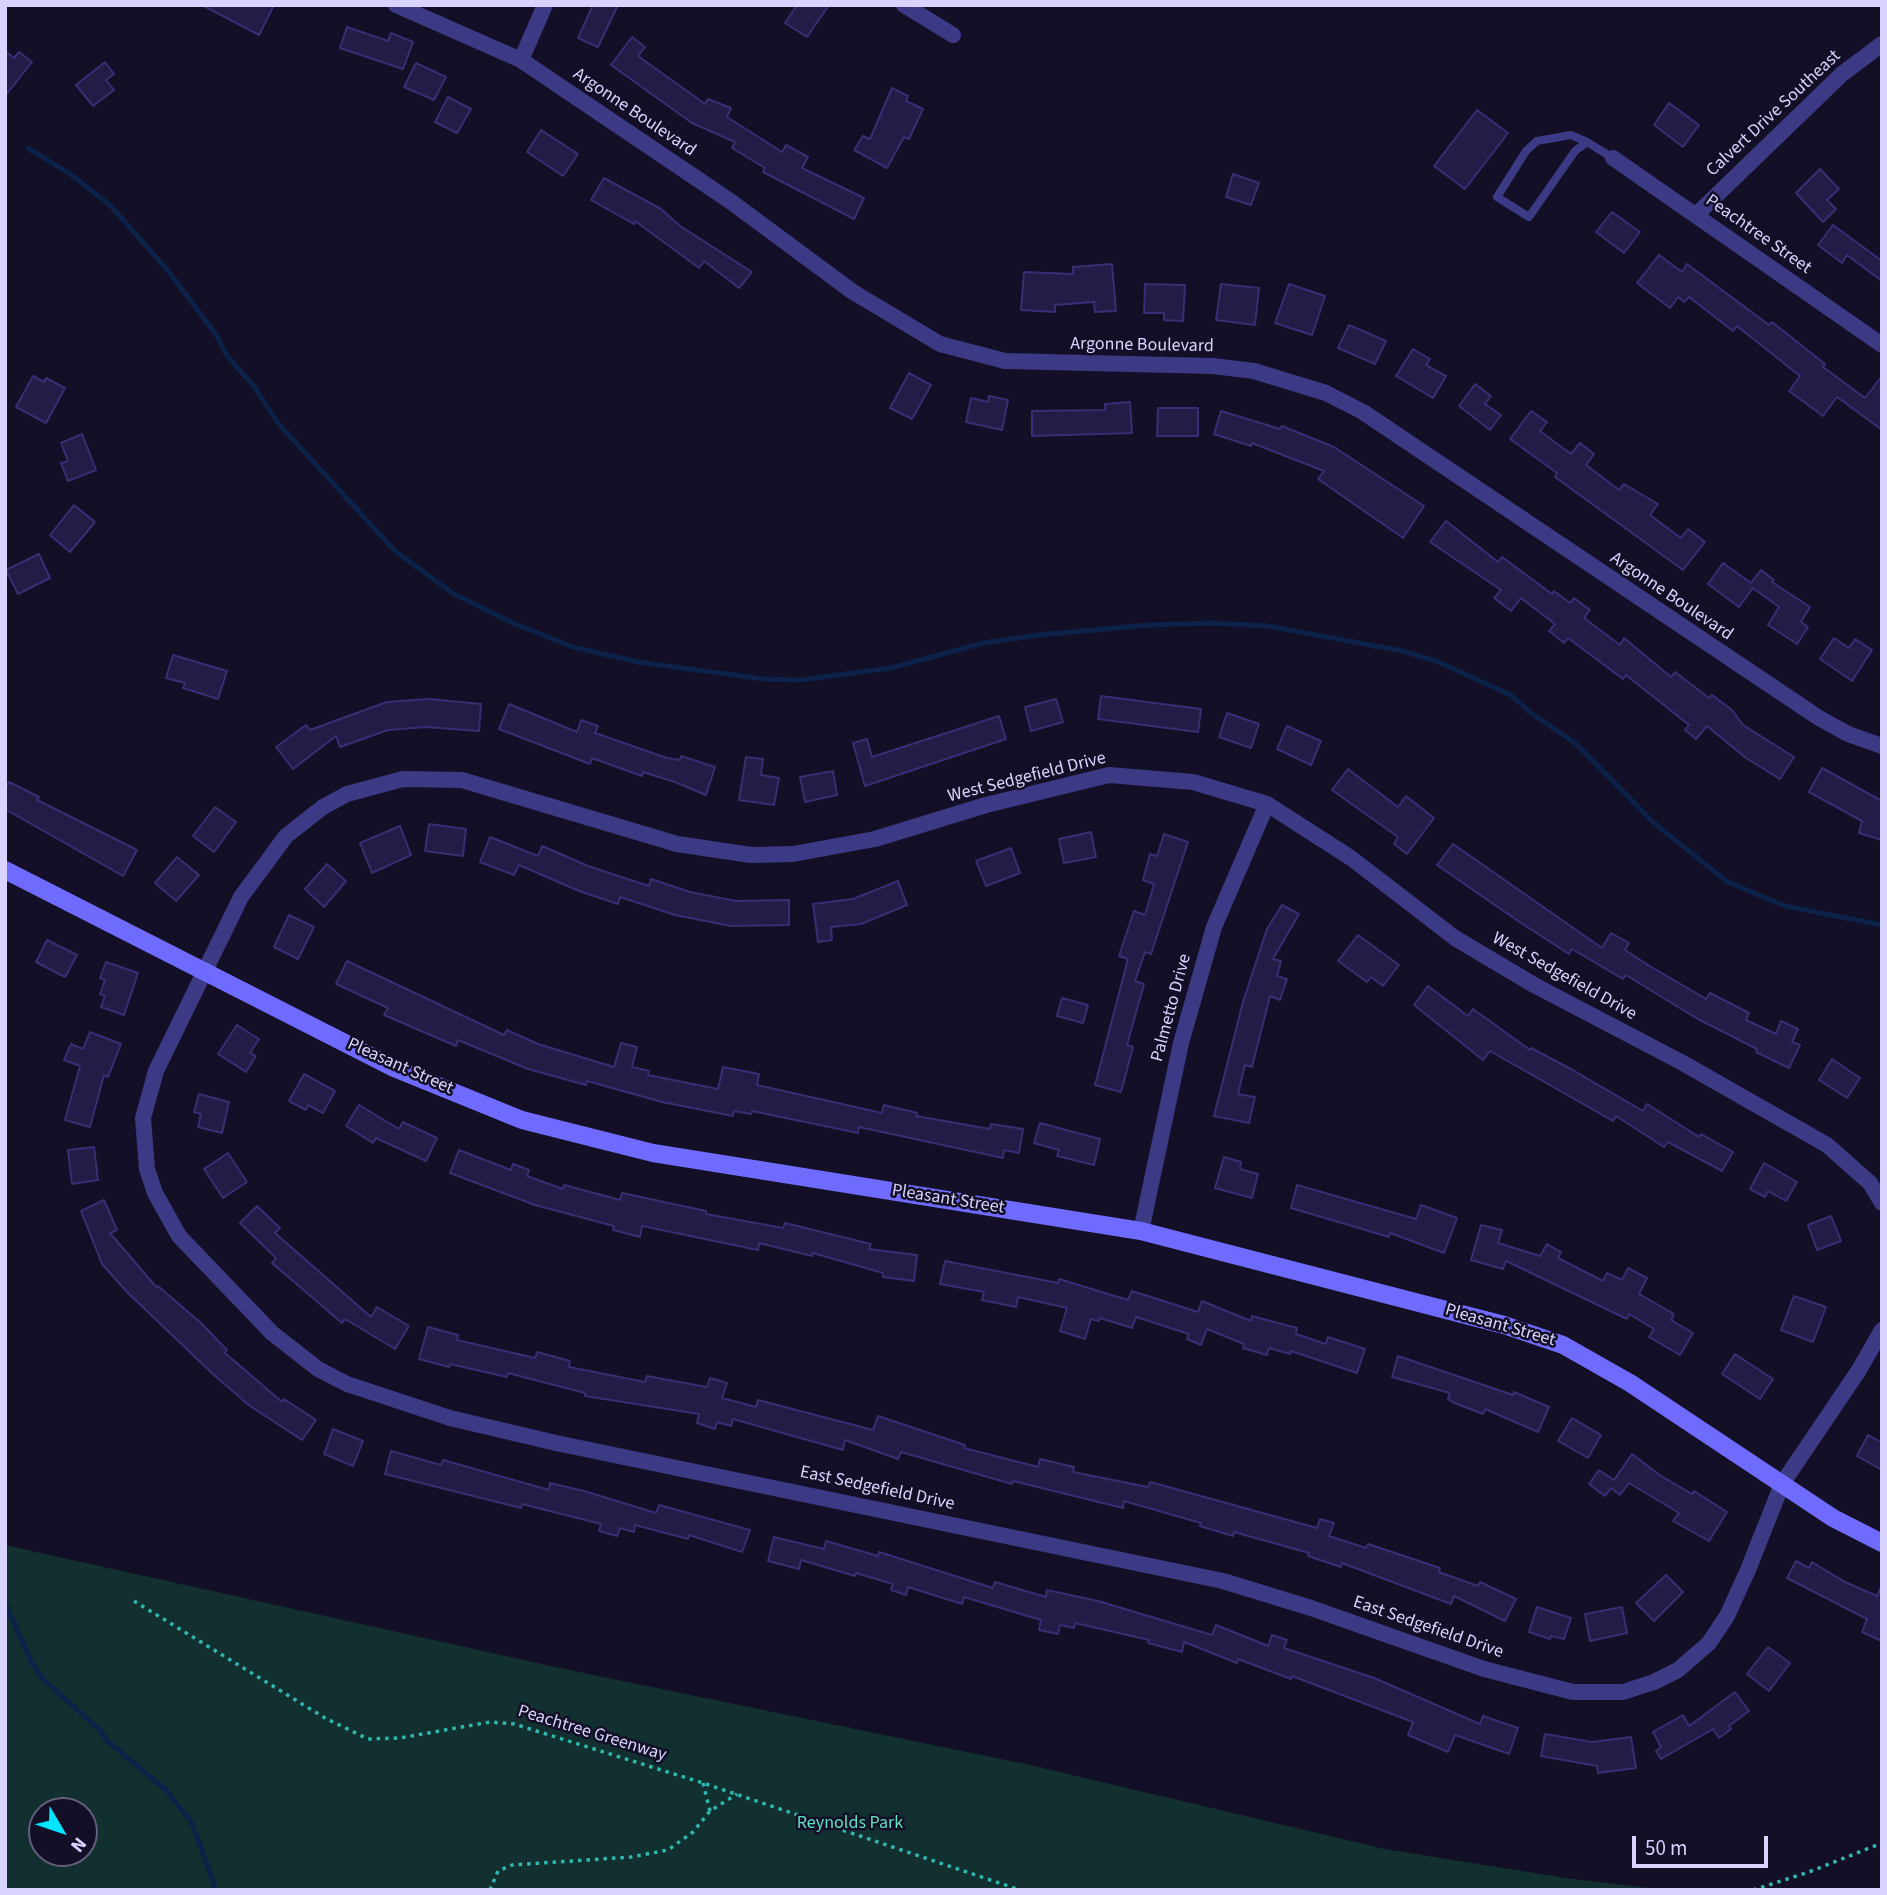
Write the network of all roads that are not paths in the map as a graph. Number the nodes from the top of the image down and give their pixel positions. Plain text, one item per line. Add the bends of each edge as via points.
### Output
1 (396, 5) edge
2 (545, 5) edge
3 (904, 5) edge
4 (953, 35) dead end
5 (1882, 44) edge
6 (521, 60) junction
7 (1587, 142) junction
8 (1613, 158) joint
9 (1696, 215) junction
10 (1882, 345) edge
11 (1882, 746) edge
12 (1267, 804) junction
13 (5, 870) edge
14 (203, 971) junction
15 (1882, 1203) edge
16 (1141, 1231) junction
17 (1882, 1329) edge
18 (1782, 1484) junction
19 (1882, 1544) edge

1 - 6 street, Argonne Boulevard
2 - 6 street
3 - 4 street
5 - 9 street, Calvert Drive Southeast via 1842,74
6 - 11 street, Argonne Boulevard via 730,201 853,292 940,344 1005,361 1254,371 1326,393 1363,412 1765,683 1848,734
7 - 7 lane via 1571,135 1537,141 1497,197 1529,217 1575,151
7 - 8 lane
8 - 9 street, Peachtree Street
9 - 10 street, Peachtree Street
12 - 14 street, West Sedgefield Drive via 1193,782 1109,775 986,805 875,839 793,854 751,855 677,844 462,780 403,779 347,794 313,813 286,836 241,897
12 - 15 street, West Sedgefield Drive via 1351,858 1455,939 1827,1146 1870,1183
12 - 16 street, Palmetto Drive via 1213,927 1181,1043
13 - 14 street, Pleasant Street
14 - 16 street, Pleasant Street via 394,1068 522,1120 653,1153
14 - 18 street, East Sedgefield Drive via 156,1071 146,1103 143,1143 155,1194 179,1236 272,1333 318,1369 394,1402 556,1443 1223,1581 1484,1669 1598,1695 1654,1682 1678,1670 1709,1643 1727,1616
16 - 18 street, Pleasant Street via 1504,1325 1563,1345 1630,1383
17 - 18 street
18 - 19 street, Pleasant Street

